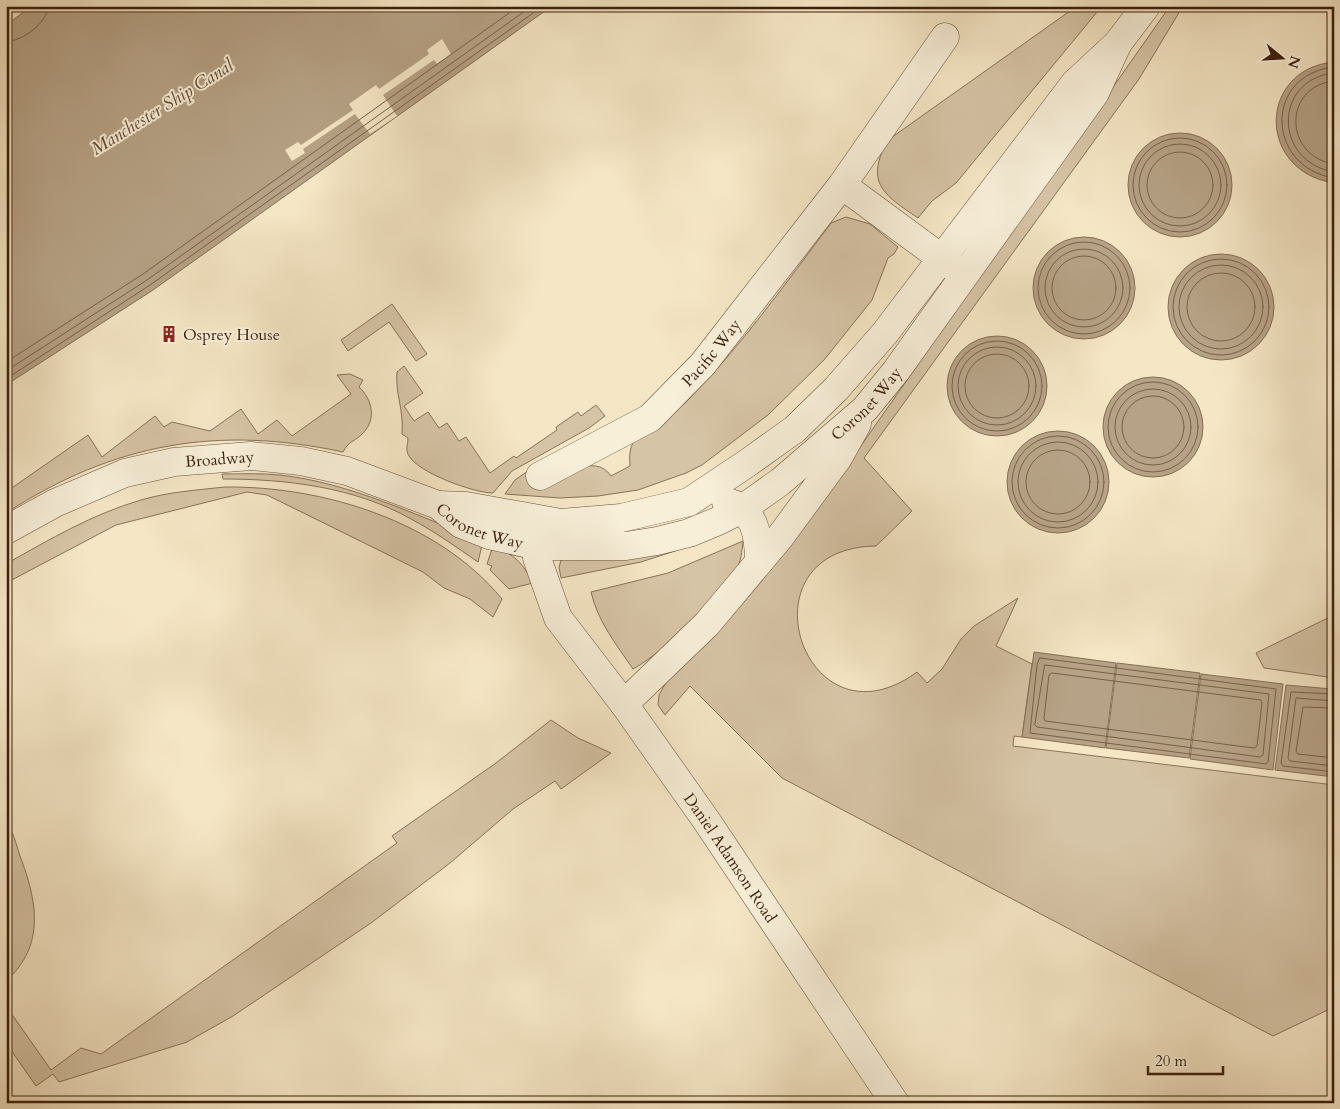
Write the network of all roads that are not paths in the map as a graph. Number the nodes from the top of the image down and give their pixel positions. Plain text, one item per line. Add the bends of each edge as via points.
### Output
1 (1146, 6) edge
2 (946, 37) dead end
3 (1118, 43) junction
4 (842, 185) junction
5 (942, 258) junction
6 (963, 274) junction
7 (865, 408) junction
8 (540, 476) dead end
9 (689, 502) junction
10 (438, 505) junction
11 (742, 509) junction
12 (540, 519) junction
13 (6, 530) edge
14 (538, 546) junction
15 (759, 562) junction
16 (624, 704) junction
17 (895, 1103) edge

1 - 3 street, Coronet Way
2 - 4 street, Pacific Way
3 - 5 street, Coronet Way via 1075,83
3 - 6 street, Coronet Way via 1095,93
4 - 5 street
4 - 8 street, Pacific Way via 703,364 650,418
5 - 6 street
5 - 9 street, Coronet Way via 885,333 802,423
6 - 7 street, Coronet Way via 896,370
7 - 11 street, Coronet Way via 780,482
7 - 15 street via 838,458
9 - 11 street via 724,502
9 - 12 street, Coronet Way via 588,522
10 - 12 street, Coronet Way via 466,506
10 - 13 street, Broadway via 347,470 251,456 215,457 125,473 54,502
10 - 14 street, Coronet Way via 461,524
11 - 14 street, Coronet Way via 689,533 657,541 626,546
11 - 15 street via 755,525
12 - 14 street, Daniel Adamson Road
14 - 16 street, Daniel Adamson Road via 540,570 558,618
15 - 16 street via 707,624
16 - 17 street, Daniel Adamson Road via 706,820

